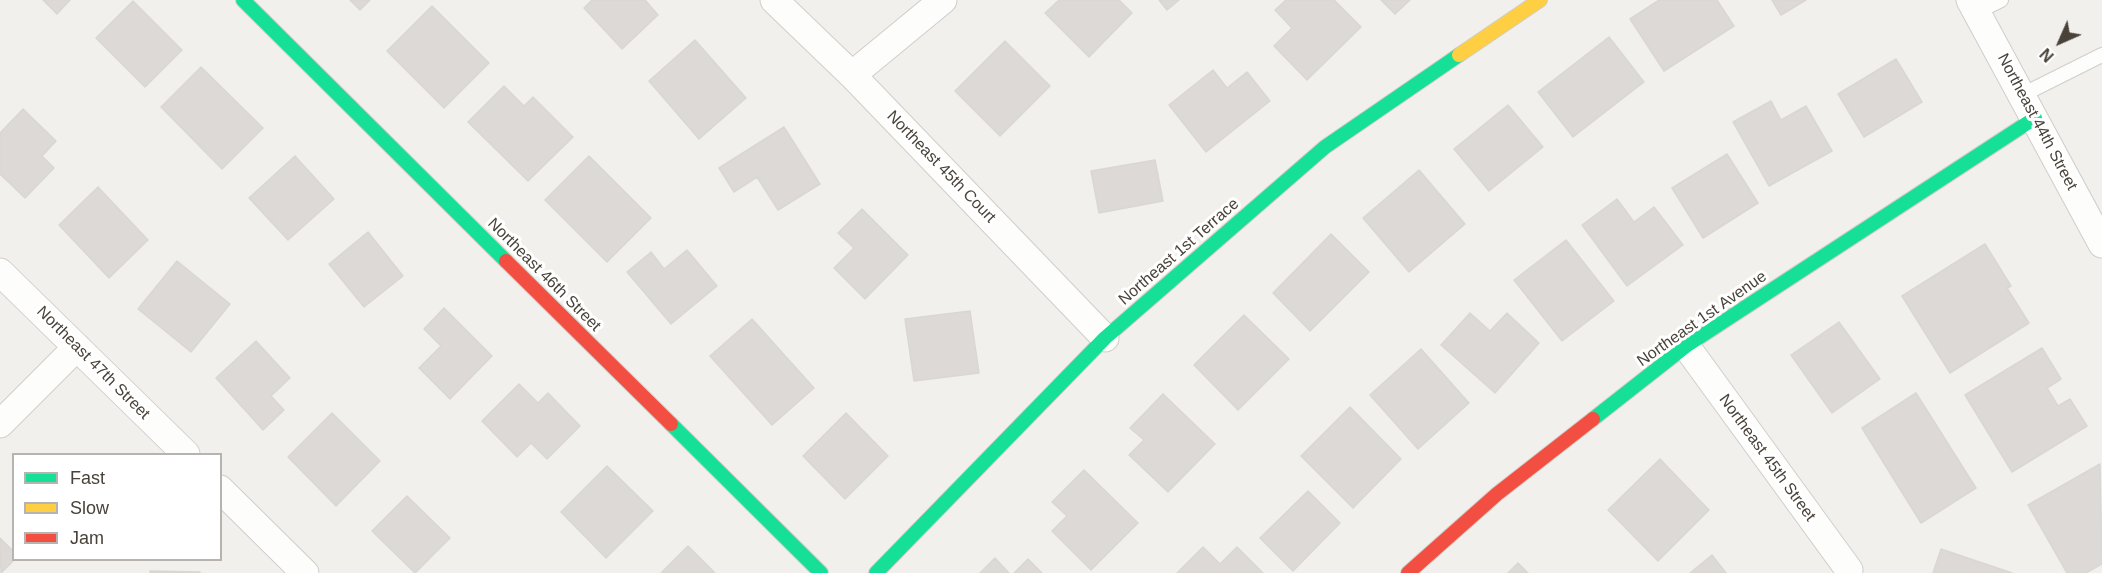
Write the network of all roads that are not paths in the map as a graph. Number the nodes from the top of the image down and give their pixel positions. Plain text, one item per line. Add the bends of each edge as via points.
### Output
1 (243, 0) edge
2 (774, 0) edge
3 (943, 0) edge
4 (1540, 0) edge
5 (2001, 0) edge
6 (1974, 6) edge
7 (2102, 55) edge
8 (852, 75) junction
9 (2022, 95) junction
10 (2035, 118) junction
11 (2102, 244) edge
12 (0, 272) edge
13 (1105, 338) junction
14 (1686, 346) junction
15 (77, 347) junction
16 (0, 424) edge
17 (185, 453) edge
18 (222, 491) edge
19 (1849, 570) dead end
20 (305, 573) edge
21 (821, 573) edge
22 (876, 573) edge
23 (1408, 573) edge

1 - 21 street, Northeast 46th Street
2 - 8 street, Northeast 45th Court
3 - 8 street
4 - 13 street, Northeast 1st Terrace via 1325,147
5 - 6 lane
6 - 9 street, Northeast 44th Street
7 - 9 lane
8 - 13 street, Northeast 45th Court
9 - 10 street, Northeast 44th Street
10 - 11 street, Northeast 44th Street
10 - 14 street, Northeast 1st Avenue
12 - 15 street, Northeast 47th Street
13 - 22 street, Northeast 1st Terrace
14 - 19 street, Northeast 45th Street
14 - 23 street, Northeast 1st Avenue via 1497,494
15 - 16 street
15 - 17 street, Northeast 47th Street
18 - 20 street

